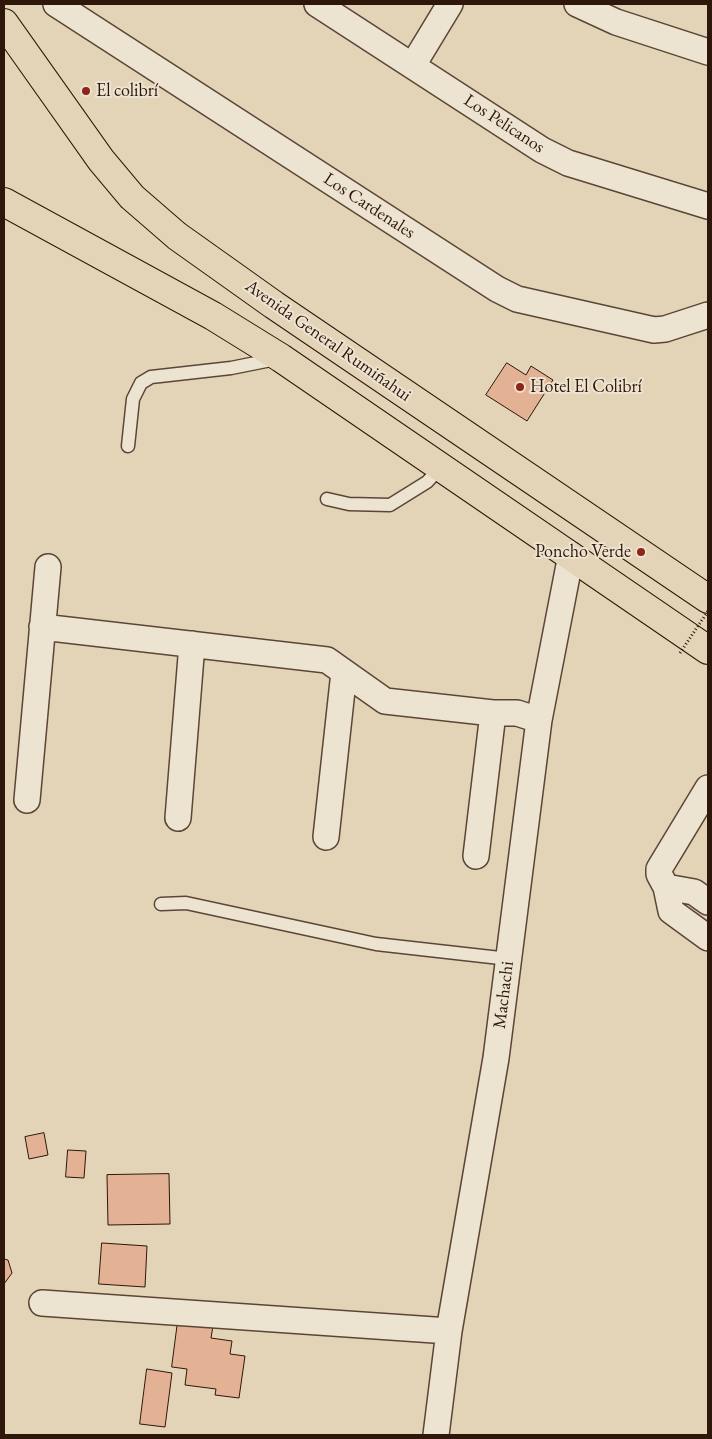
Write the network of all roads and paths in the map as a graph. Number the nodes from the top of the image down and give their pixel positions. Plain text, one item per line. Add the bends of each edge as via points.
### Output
1 (56, 4) edge
2 (318, 4) edge
3 (450, 4) edge
4 (577, 4) edge
5 (4, 23) edge
6 (708, 52) edge
7 (413, 65) junction
8 (4, 202) edge
9 (708, 206) edge
10 (708, 315) edge
11 (281, 358) junction
12 (128, 446) dead end
13 (441, 467) junction
14 (328, 499) dead end
15 (571, 555) junction
16 (48, 567) dead end
17 (708, 599) edge
18 (708, 611) edge
19 (42, 627) junction
20 (192, 644) junction
21 (708, 650) edge
22 (680, 653) dead end
23 (344, 672) junction
24 (493, 713) junction
25 (539, 720) junction
26 (708, 788) edge
27 (26, 800) dead end
28 (178, 818) dead end
29 (326, 837) dead end
30 (476, 856) dead end
31 (666, 887) junction
32 (708, 902) edge
33 (162, 904) dead end
34 (708, 938) edge
35 (509, 959) junction
36 (42, 1303) dead end
37 (449, 1331) junction
38 (436, 1435) edge

1 - 10 street, Los Cardenales via 516,299 654,330
2 - 7 street, Los Pelicanos
3 - 7 street
4 - 6 street via 616,22
5 - 17 highway, Avenida General Rumiñahui via 101,160 132,197 177,236
7 - 9 street, Los Pelicanos via 561,160
8 - 11 highway via 213,316
11 - 12 lane via 231,368 151,376 141,383 133,399
11 - 13 highway
13 - 14 lane via 427,482 390,505 349,504
13 - 15 highway
15 - 21 highway
15 - 25 street, Machachi
16 - 19 street
18 - 22 path, bridge
19 - 20 street
19 - 27 street
20 - 23 street via 326,660
20 - 28 street
23 - 24 street via 385,701
23 - 29 street
24 - 25 street via 517,713
24 - 30 street
25 - 35 street, Machachi
26 - 31 street via 659,868
31 - 32 street via 694,892
31 - 34 street via 672,911
33 - 35 lane via 186,903 376,944
35 - 37 street, Machachi via 496,1058
36 - 37 street
37 - 38 street, Machachi

